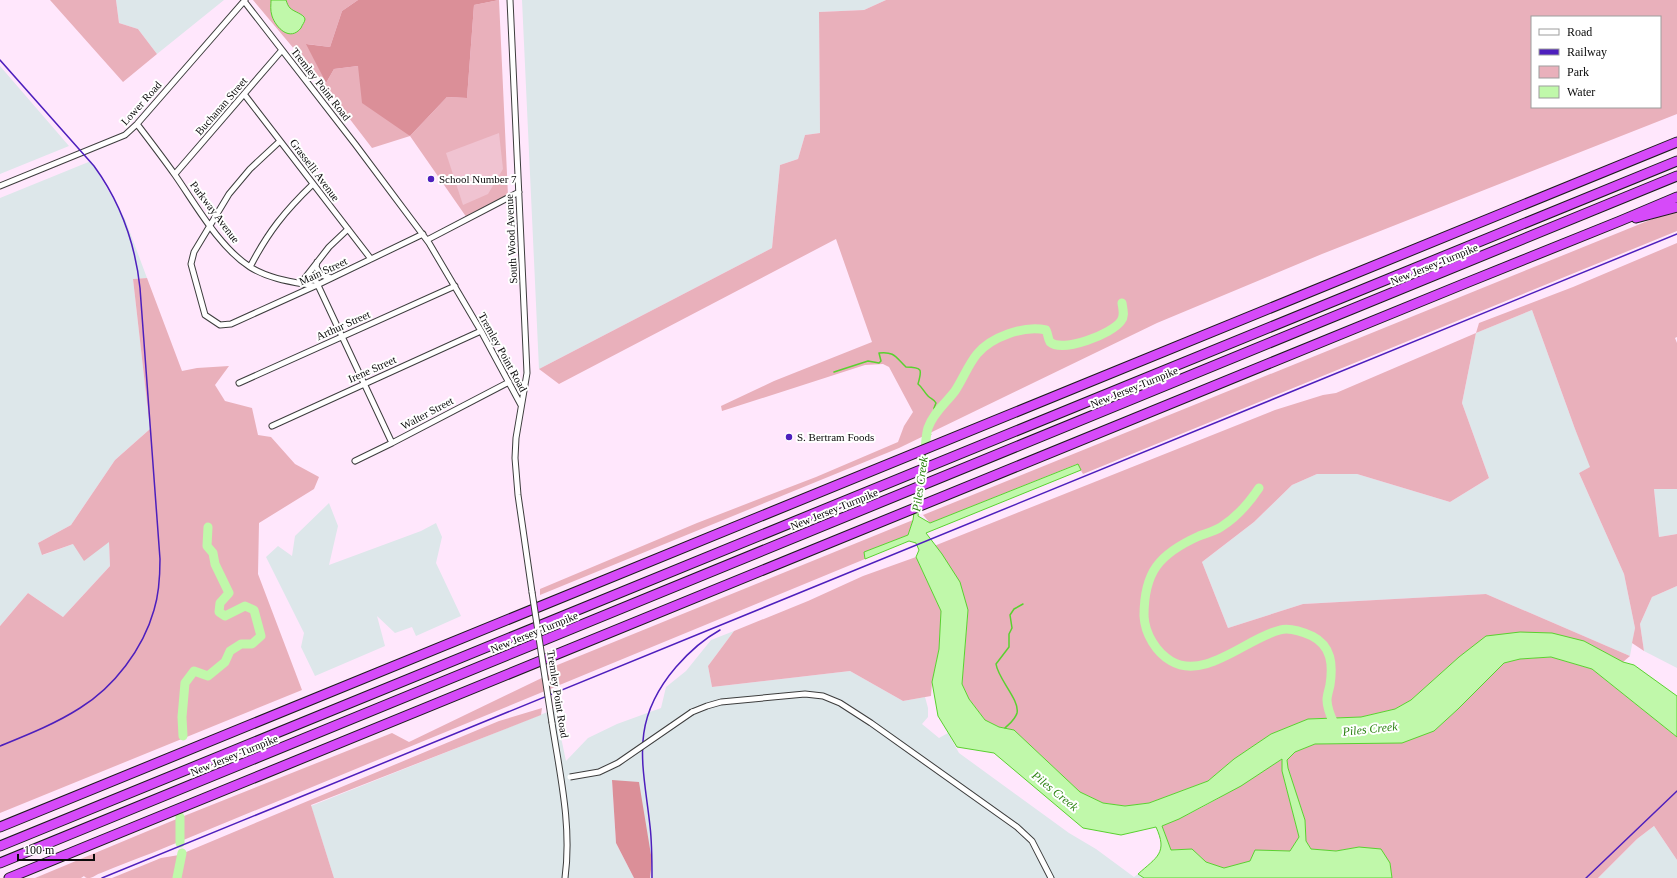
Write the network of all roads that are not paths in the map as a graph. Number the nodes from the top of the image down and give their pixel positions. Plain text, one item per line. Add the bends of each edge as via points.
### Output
1 (510, 0) edge
2 (245, 1) edge
3 (282, 50) junction
4 (244, 94) junction
5 (137, 124) junction
6 (280, 141) junction
7 (1677, 142) edge
8 (1677, 161) edge
9 (175, 174) junction
10 (1677, 176) edge
11 (313, 184) junction
12 (0, 186) edge
13 (519, 192) junction
14 (1677, 197) edge
15 (1677, 207) edge
16 (1620, 221) junction
17 (209, 225) junction
18 (348, 229) junction
19 (423, 234) junction
20 (427, 240) junction
21 (371, 259) junction
22 (317, 261) junction
23 (250, 267) junction
24 (332, 278) junction
25 (301, 284) junction
26 (317, 286) junction
27 (455, 286) junction
28 (481, 332) junction
29 (342, 336) junction
30 (509, 382) junction
31 (239, 383) dead end
32 (364, 384) junction
33 (521, 405) junction
34 (272, 426) dead end
35 (392, 443) junction
36 (354, 461) dead end
37 (560, 779) junction
38 (0, 827) edge
39 (0, 846) edge
40 (0, 864) edge
41 (9, 878) edge
42 (564, 878) edge
43 (1051, 878) edge

1 - 13 street, South Wood Avenue
2 - 3 street, Tremley Point Road
2 - 5 street, Lower Road
3 - 4 street, Buchanan Street
3 - 19 street, Tremley Point Road
4 - 6 street, Grasselli Avenue
4 - 9 street, Buchanan Street
5 - 9 street, Parkway Avenue
5 - 12 street, Lower Road via 119,138
6 - 11 street, Grasselli Avenue
6 - 17 street via 239,182
7 - 38 highway, New Jersey Turnpike
8 - 39 highway, New Jersey Turnpike
9 - 17 street, Parkway Avenue
10 - 40 highway, New Jersey Turnpike
11 - 18 street, Grasselli Avenue
11 - 23 street via 277,222
13 - 20 street
13 - 33 street, South Wood Avenue via 527,373
14 - 16 highway
15 - 16 highway
16 - 41 highway
17 - 23 street, Parkway Avenue
17 - 26 street, Main Street via 194,252 191,264 205,315 220,325 231,324
18 - 21 street, Grasselli Avenue
18 - 22 street
19 - 20 street, Tremley Point Road
19 - 21 street, Main Street
20 - 27 street, Tremley Point Road
21 - 24 street, Main Street
22 - 24 street via 316,267 321,276
22 - 25 street
23 - 25 street, Parkway Avenue
24 - 26 street, Main Street
25 - 26 street, Parkway Avenue
26 - 29 street
27 - 28 street, Tremley Point Road
27 - 29 street, Arthur Street
28 - 30 street, Tremley Point Road
28 - 32 street, Irene Street
29 - 31 street, Arthur Street
29 - 32 street
30 - 33 street, Tremley Point Road
30 - 35 street, Walter Street
32 - 34 street, Irene Street
32 - 35 street
33 - 37 street, Tremley Point Road, bridge via 515,458 518,495
35 - 36 street, Walter Street
37 - 42 street, Tremley Point Road via 566,821 567,853
37 - 43 street, bridge via 599,772 618,763 692,712 721,702 805,694 823,696 840,703 877,727 1017,827 1032,841

